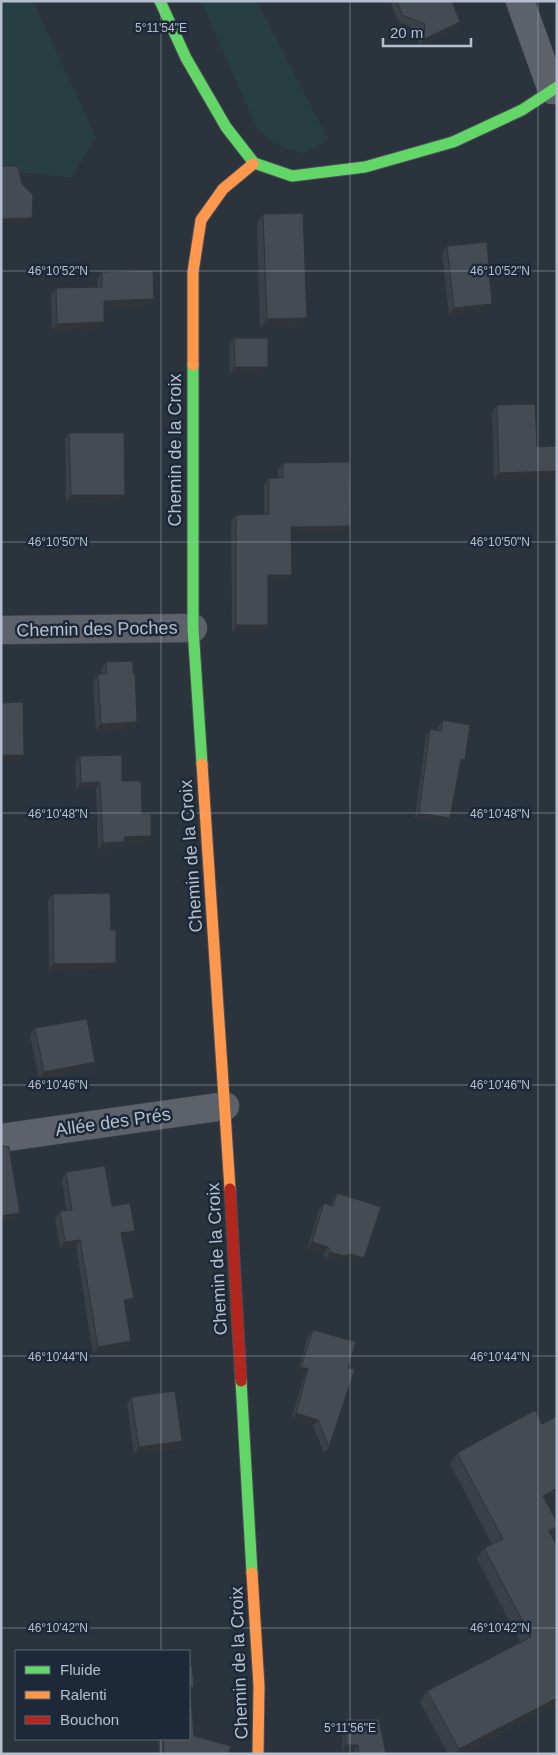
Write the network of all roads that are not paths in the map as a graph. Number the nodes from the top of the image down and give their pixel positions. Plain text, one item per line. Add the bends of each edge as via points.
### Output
1 (160, 1) edge
2 (520, 1) edge
3 (554, 88) edge
4 (254, 163) junction
5 (193, 628) junction
6 (1, 630) edge
7 (226, 1106) junction
8 (1, 1138) edge
9 (258, 1754) edge

1 - 4 street via 186,58 221,118
2 - 3 street
3 - 4 street via 522,110 453,142 365,167 292,176
4 - 5 street, Chemin de la Croix via 223,188 201,220 193,272
5 - 6 street, Chemin des Poches
5 - 7 street, Chemin de la Croix
7 - 8 street, Allée des Prés
7 - 9 street, Chemin de la Croix via 259,1686

